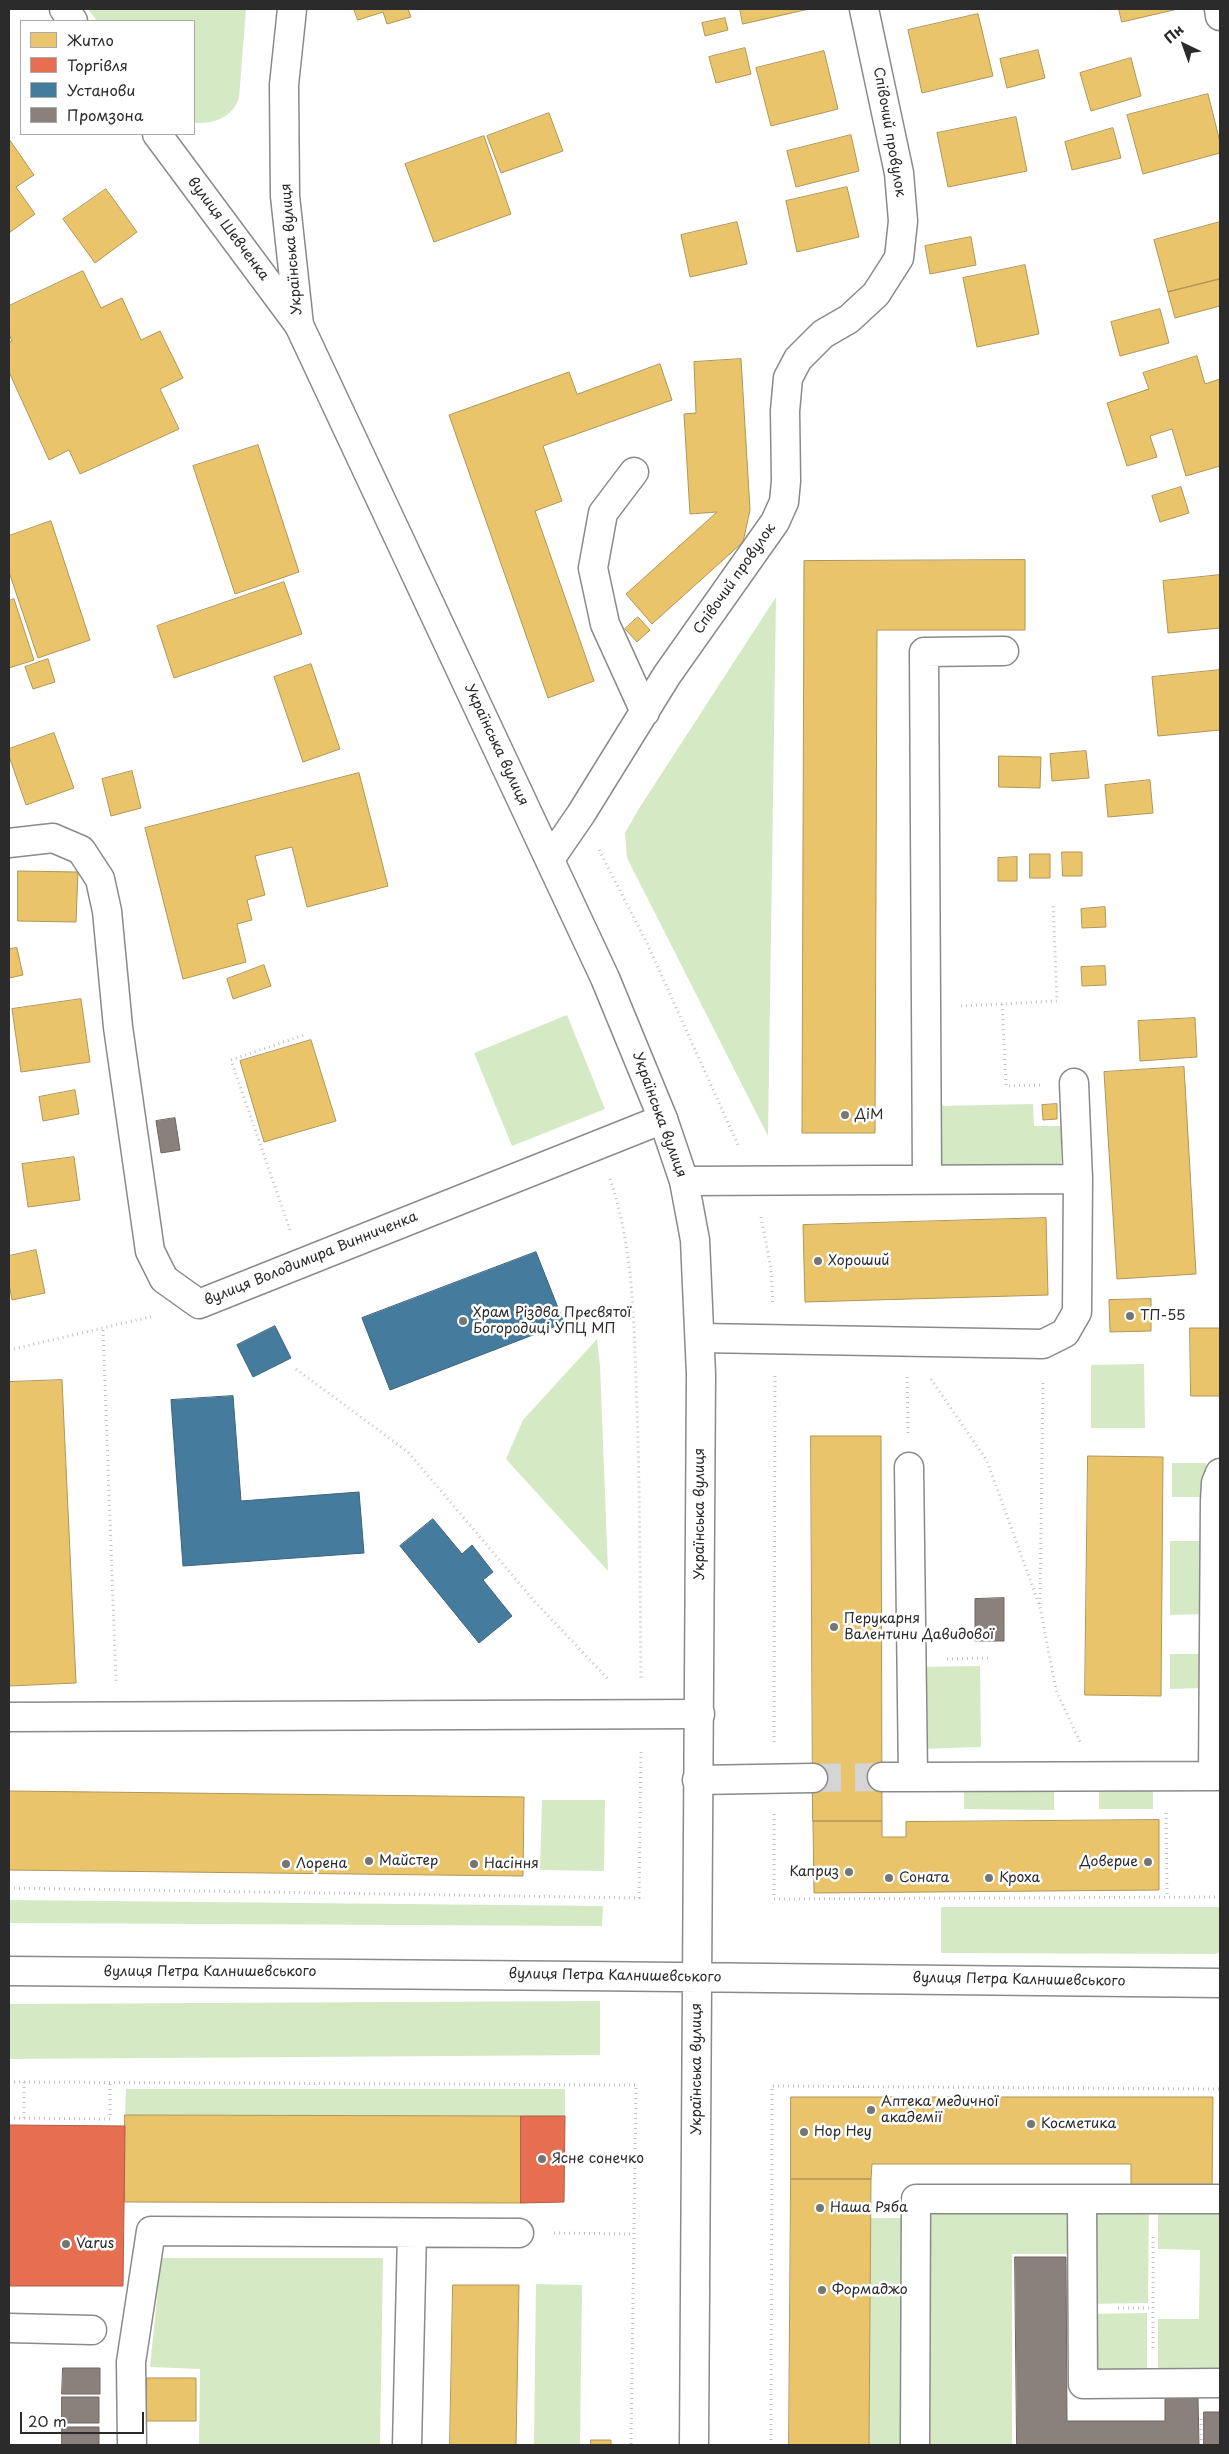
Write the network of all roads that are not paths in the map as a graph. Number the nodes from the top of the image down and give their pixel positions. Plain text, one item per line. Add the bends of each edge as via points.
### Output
1 (64, 9) edge
2 (292, 9) edge
3 (864, 9) edge
4 (1219, 9) edge
5 (1220, 16) edge
6 (72, 20) edge
7 (158, 135) edge
8 (299, 325) junction
9 (634, 472) dead end
10 (1004, 651) dead end
11 (645, 712) junction
12 (9, 843) edge
13 (550, 859) junction
14 (1074, 1083) road end
15 (663, 1119) junction
16 (1078, 1179) junction
17 (927, 1180) junction
18 (684, 1181) junction
19 (701, 1338) junction
20 (909, 1467) road end
21 (1220, 1473) edge
22 (1217, 1583) edge
23 (700, 1714) junction
24 (9, 1717) edge
25 (1217, 1776) edge
26 (882, 1777) tunnel mouth
27 (813, 1778) tunnel mouth
28 (913, 1778) junction
29 (697, 1780) junction
30 (9, 1971) edge
31 (698, 1977) junction
32 (1220, 1983) edge
33 (1082, 2199) junction
34 (1220, 2199) edge
35 (412, 2232) junction
36 (519, 2233) road end
37 (9, 2328) edge
38 (92, 2330) dead end
39 (1220, 2383) edge
40 (132, 2445) edge
41 (408, 2445) edge
42 (694, 2445) edge
43 (915, 2445) edge

1 - 6 main road
2 - 8 main road, Українська вулиця via 284,85 285,196
3 - 11 main road, Співочий провулок via 899,173 903,221 899,258 876,294 849,319 823,334 798,359 788,378 786,481 784,502 776,522 667,675
4 - 5 main road
7 - 8 main road, вулиця Шевченка
8 - 13 main road, Українська вулиця
9 - 11 main road via 603,513 593,568 605,624
10 - 17 main road via 924,652
11 - 13 main road, Співочий провулок
12 - 15 main road, вулиця Володимира Винниченка via 53,838 81,850 100,879 107,911 118,1027 150,1251 164,1278 199,1304
13 - 15 main road, Українська вулиця via 605,978
14 - 16 main road
15 - 18 main road, Українська вулиця
16 - 17 main road
16 - 19 main road via 1077,1312 1065,1333 1043,1344
17 - 18 main road
18 - 19 main road, Українська вулиця via 695,1240
19 - 23 main road, Українська вулиця
20 - 28 main road
21 - 22 main road via 1216,1483
22 - 25 main road
23 - 24 main road
23 - 29 main road, Українська вулиця
25 - 28 main road
26 - 28 main road
27 - 29 main road
29 - 31 main road, Українська вулиця
30 - 31 main road, вулиця Петра Калнишевського
31 - 32 main road, вулиця Петра Калнишевського
31 - 42 main road, Українська вулиця
33 - 34 main road
33 - 39 main road via 1083,2384
33 - 43 main road via 916,2199
35 - 36 main road
35 - 40 main road via 151,2231 131,2362
35 - 41 main road
37 - 38 main road

